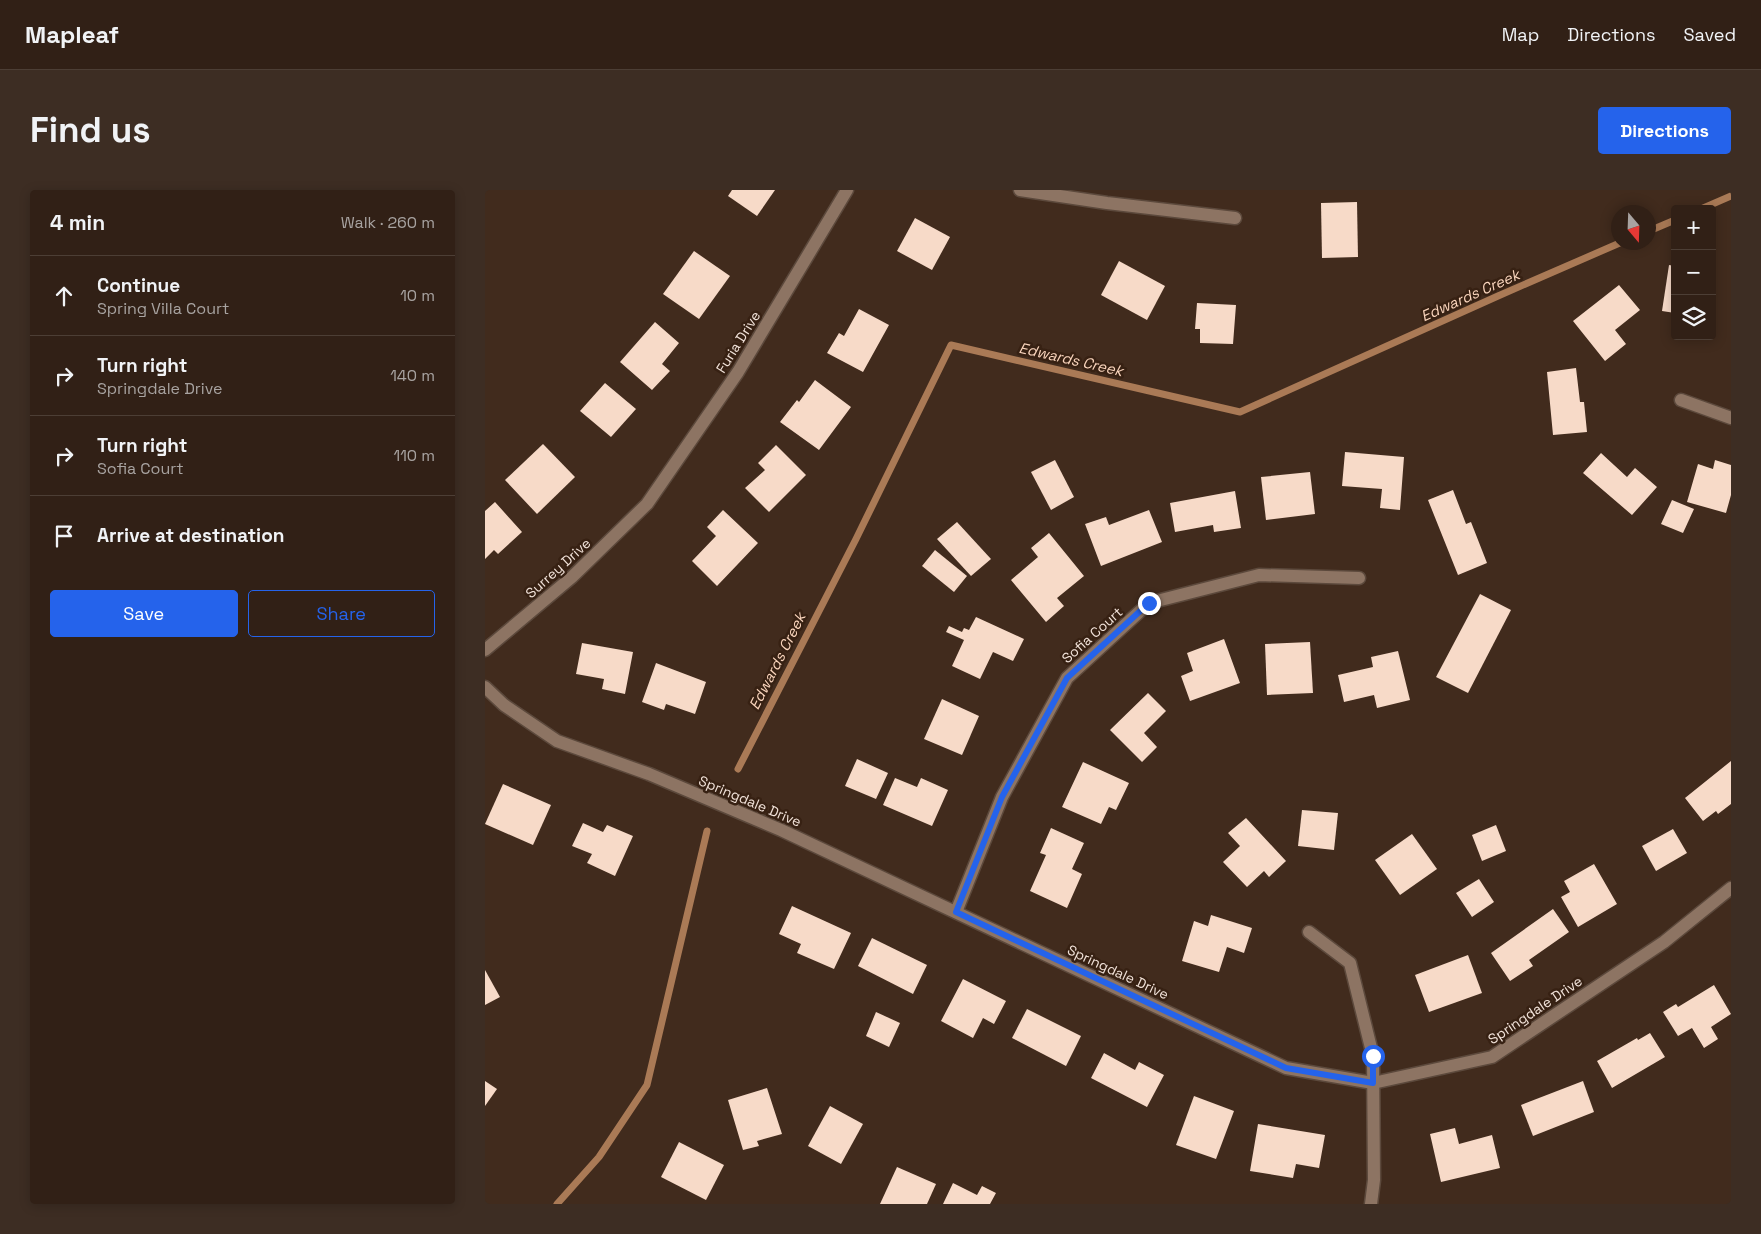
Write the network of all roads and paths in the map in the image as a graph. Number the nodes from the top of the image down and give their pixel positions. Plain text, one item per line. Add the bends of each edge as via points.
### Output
1 (847, 190) edge
2 (1020, 190) edge
3 (1235, 218) dead end
4 (1681, 400) dead end
5 (1731, 418) edge
6 (647, 504) joint
7 (1359, 578) dead end
8 (485, 650) edge
9 (485, 687) edge
10 (1731, 888) edge
11 (956, 912) junction
12 (1309, 932) dead end
13 (1373, 1083) junction
14 (1371, 1204) edge

1 - 6 street, Furia Drive via 738,372
2 - 3 street
4 - 5 street
6 - 8 street, Surrey Drive via 572,577
7 - 11 street, Sofia Court via 1259,575 1149,603 1067,678 1002,797
9 - 11 street, Springdale Drive via 504,705 557,741 649,774 781,830
10 - 13 street, Springdale Drive via 1663,942 1492,1057
11 - 13 street, Springdale Drive via 1286,1068
12 - 13 street via 1350,963 1373,1056
13 - 14 street via 1374,1180

